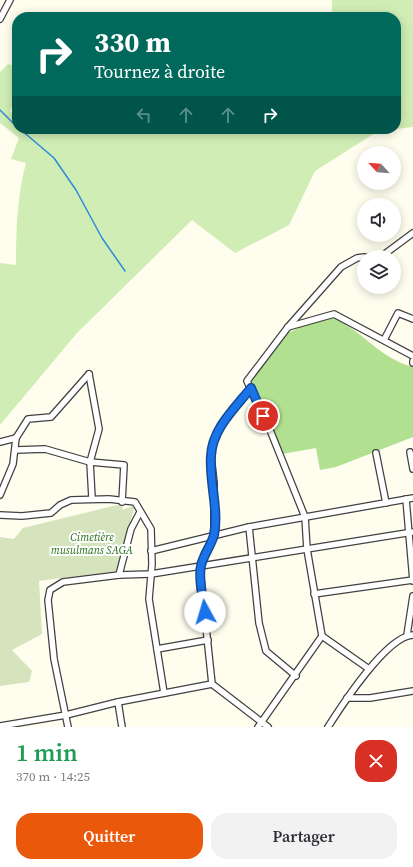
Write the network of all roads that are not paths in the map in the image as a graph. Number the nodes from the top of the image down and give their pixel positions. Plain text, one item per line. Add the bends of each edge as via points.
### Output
1 (10, 0) edge
2 (0, 19) edge
3 (413, 233) edge
4 (390, 250) edge
5 (357, 258) edge
6 (413, 319) edge
7 (288, 327) junction
8 (384, 340) junction
9 (413, 356) edge
10 (251, 388) junction
11 (16, 438) junction
12 (0, 442) edge
13 (16, 450) junction
14 (410, 452) dead end
15 (376, 453) dead end
16 (90, 462) junction
17 (413, 469) edge
18 (0, 495) edge
19 (92, 498) junction
20 (413, 498) edge
21 (406, 499) junction
22 (122, 502) junction
23 (386, 503) junction
24 (140, 512) junction
25 (0, 515) edge
26 (304, 517) junction
27 (249, 526) junction
28 (411, 532) edge
29 (214, 536) junction
30 (307, 549) junction
31 (152, 551) junction
32 (252, 558) junction
33 (201, 566) junction
34 (151, 574) junction
35 (120, 575) junction
36 (413, 580) edge
37 (314, 594) junction
38 (413, 596) edge
39 (410, 635) edge
40 (322, 636) junction
41 (208, 640) junction
42 (157, 649) junction
43 (369, 670) junction
44 (296, 676) junction
45 (212, 684) junction
46 (413, 691) edge
47 (164, 694) junction
48 (347, 698) junction
49 (118, 702) junction
50 (66, 715) junction
51 (260, 725) edge
52 (0, 726) edge
53 (68, 727) edge
54 (122, 727) edge
55 (268, 727) edge
56 (328, 727) edge

1 - 2 street
3 - 4 street
5 - 7 street via 341,267
6 - 8 street via 398,313
7 - 8 street via 334,314
7 - 10 street via 247,381
8 - 9 street
10 - 26 street
10 - 29 street via 221,425 213,444 211,456
11 - 12 street
11 - 13 street
11 - 16 street via 28,419 51,417 90,374 99,429
13 - 16 street via 45,449
13 - 18 street
14 - 17 street
15 - 23 street
16 - 19 street
16 - 22 street via 124,465
19 - 22 street
19 - 25 street via 85,501 71,500 51,513 34,516
20 - 21 street
21 - 23 street
21 - 28 street
22 - 24 street via 135,502
23 - 26 street
24 - 31 street via 151,529
24 - 35 street via 131,529
26 - 27 street
26 - 30 street
27 - 29 street
27 - 32 street
28 - 30 street
28 - 36 street
29 - 31 street
29 - 33 street
30 - 32 street
30 - 37 street
31 - 34 street
32 - 33 street
32 - 44 street via 259,626 266,651
33 - 34 street
33 - 41 street
34 - 35 street
34 - 42 street via 149,598
35 - 50 street via 64,582 49,593 54,659
36 - 37 street
37 - 40 street
38 - 39 street
39 - 43 street via 388,650
40 - 43 street
40 - 44 street
41 - 42 street
41 - 45 street
42 - 47 street
43 - 48 street
44 - 51 street
45 - 47 street
45 - 51 street
46 - 48 street via 370,698
47 - 49 street
48 - 56 street
49 - 50 street
49 - 54 street
50 - 52 street
50 - 53 street
51 - 55 street

